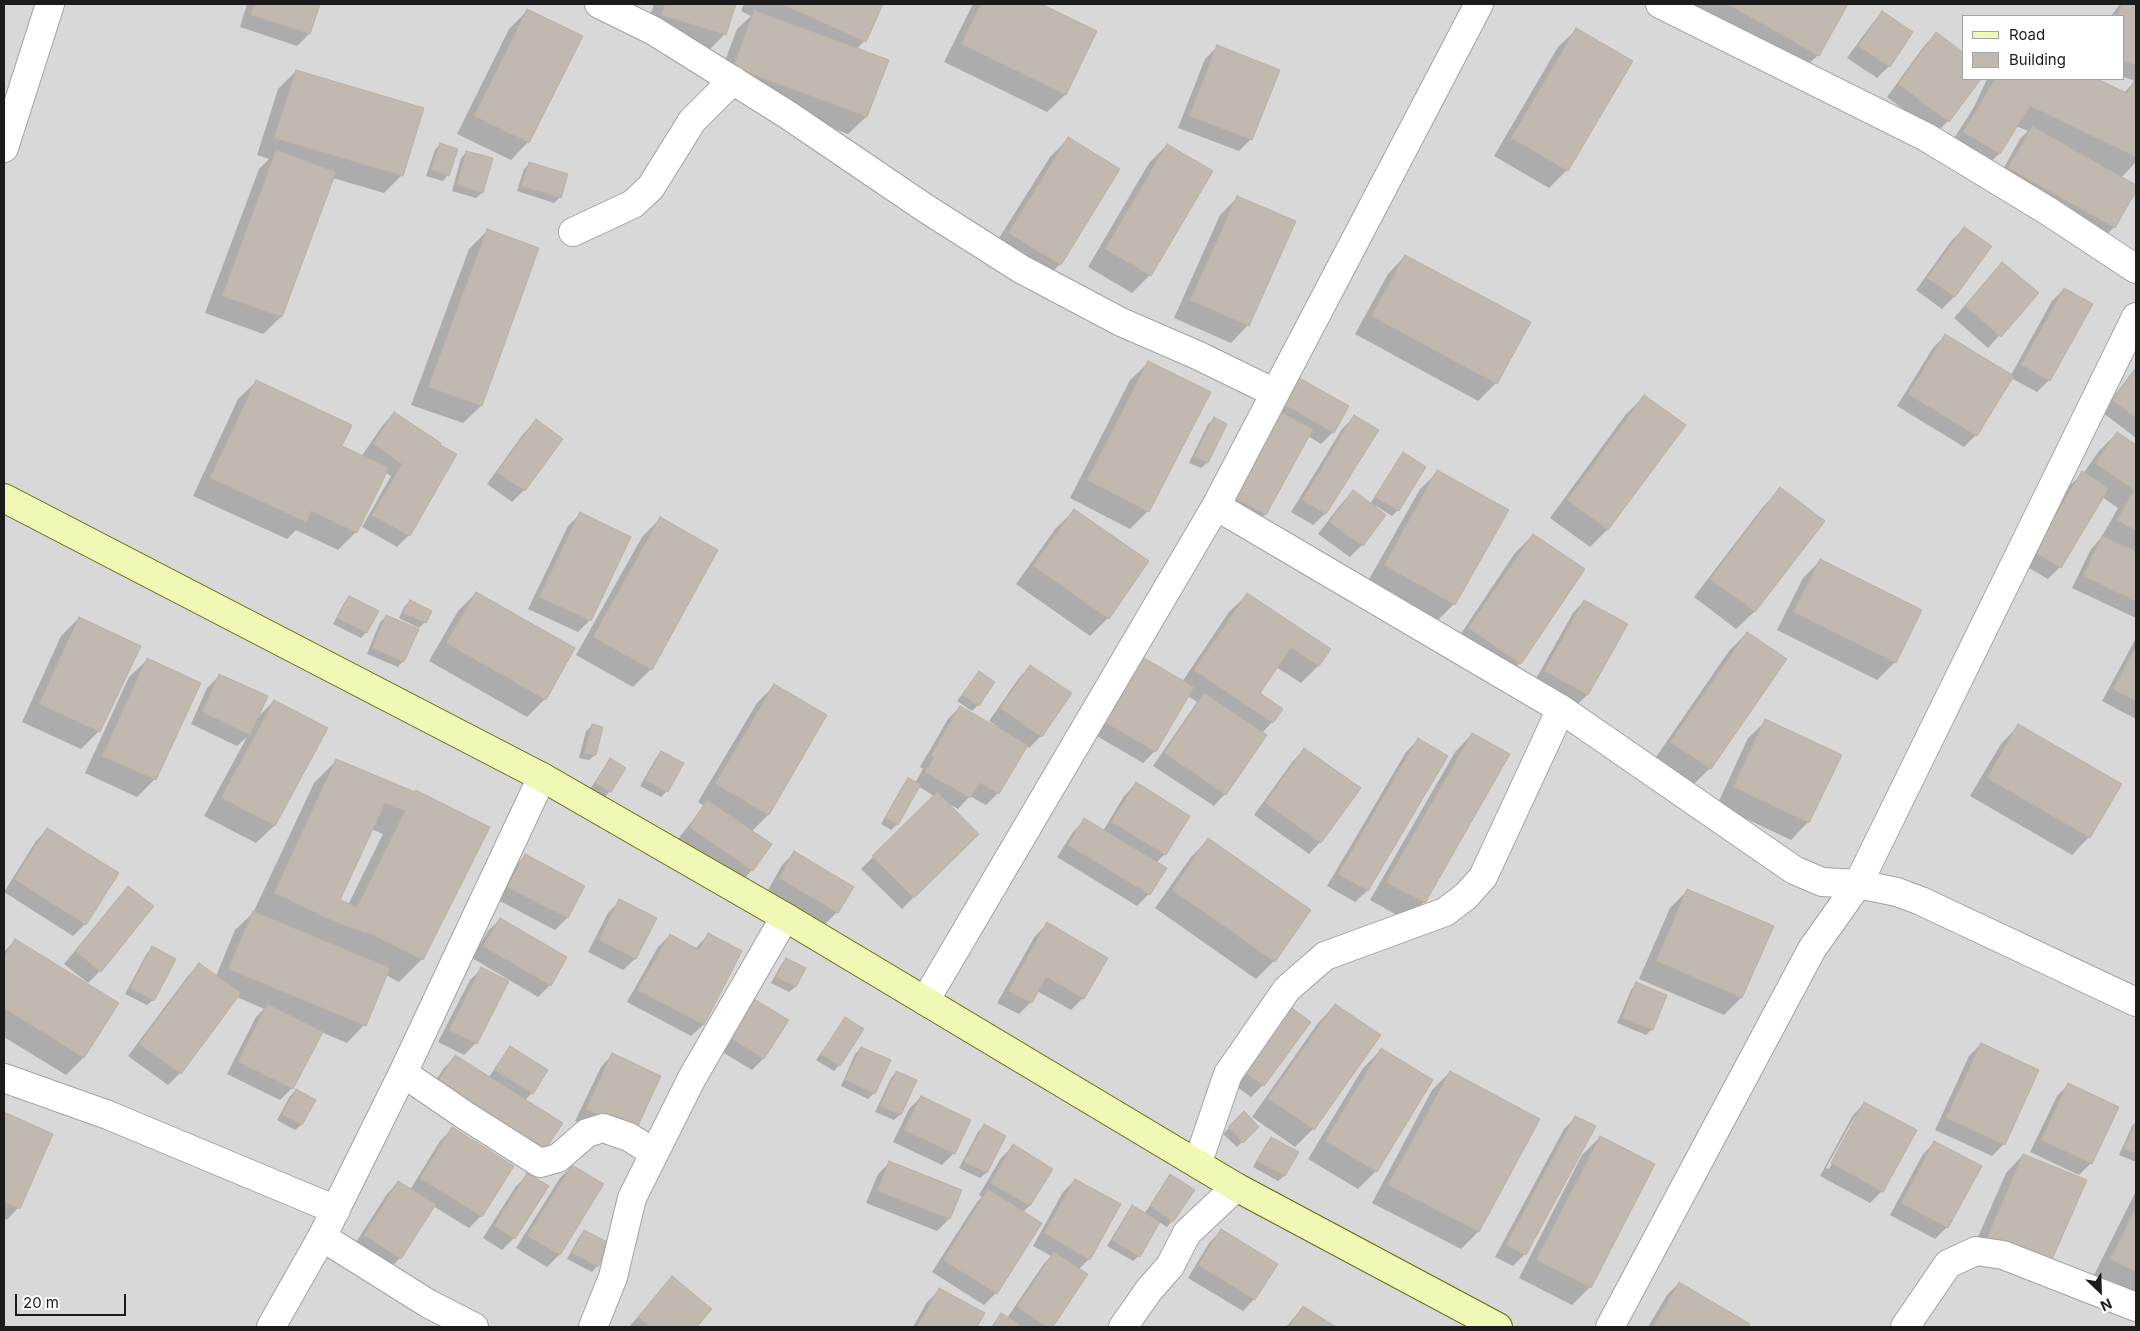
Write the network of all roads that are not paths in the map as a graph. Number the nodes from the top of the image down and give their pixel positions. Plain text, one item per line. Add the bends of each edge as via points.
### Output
1 (50, 4) edge
2 (599, 4) edge
3 (1479, 4) edge
4 (1660, 4) edge
5 (732, 80) junction
6 (4, 148) edge
7 (574, 232) dead end
8 (2136, 269) edge
9 (2136, 317) edge
10 (1275, 393) junction
11 (4, 498) edge
12 (1216, 506) junction
13 (1560, 709) junction
14 (542, 777) junction
15 (1858, 884) junction
16 (785, 917) junction
17 (925, 1001) junction
18 (2136, 1002) edge
19 (403, 1073) junction
20 (4, 1078) edge
21 (654, 1154) junction
22 (1198, 1162) junction
23 (1236, 1187) junction
24 (336, 1210) junction
25 (322, 1237) junction
26 (2136, 1307) edge
27 (271, 1327) edge
28 (474, 1327) edge
29 (593, 1327) edge
30 (1123, 1327) edge
31 (1498, 1327) edge
32 (1610, 1327) edge
33 (1905, 1327) edge

1 - 6 street
2 - 5 street via 654,30
3 - 10 street
4 - 8 street via 1926,137
5 - 7 street via 692,121 651,187 633,204
5 - 10 street via 1021,269 1122,322
9 - 15 street
10 - 12 street
11 - 14 street
12 - 13 street
12 - 17 street
13 - 15 street via 1794,870 1822,882
13 - 22 street via 1483,876 1466,896 1445,912 1325,956 1287,990 1228,1074
14 - 16 street
14 - 19 street
15 - 18 street via 1921,901
15 - 32 street via 1812,949
16 - 17 street
16 - 21 street via 692,1078
17 - 22 street
19 - 21 street via 540,1162 558,1158 587,1133 604,1128 629,1137
19 - 24 street
20 - 24 street via 108,1115
21 - 29 street via 632,1198 613,1277
22 - 23 street
23 - 30 street via 1187,1233 1170,1266
23 - 31 street
24 - 25 street
25 - 27 street
25 - 28 street via 428,1304
26 - 33 street via 2003,1255 1976,1251 1948,1264

